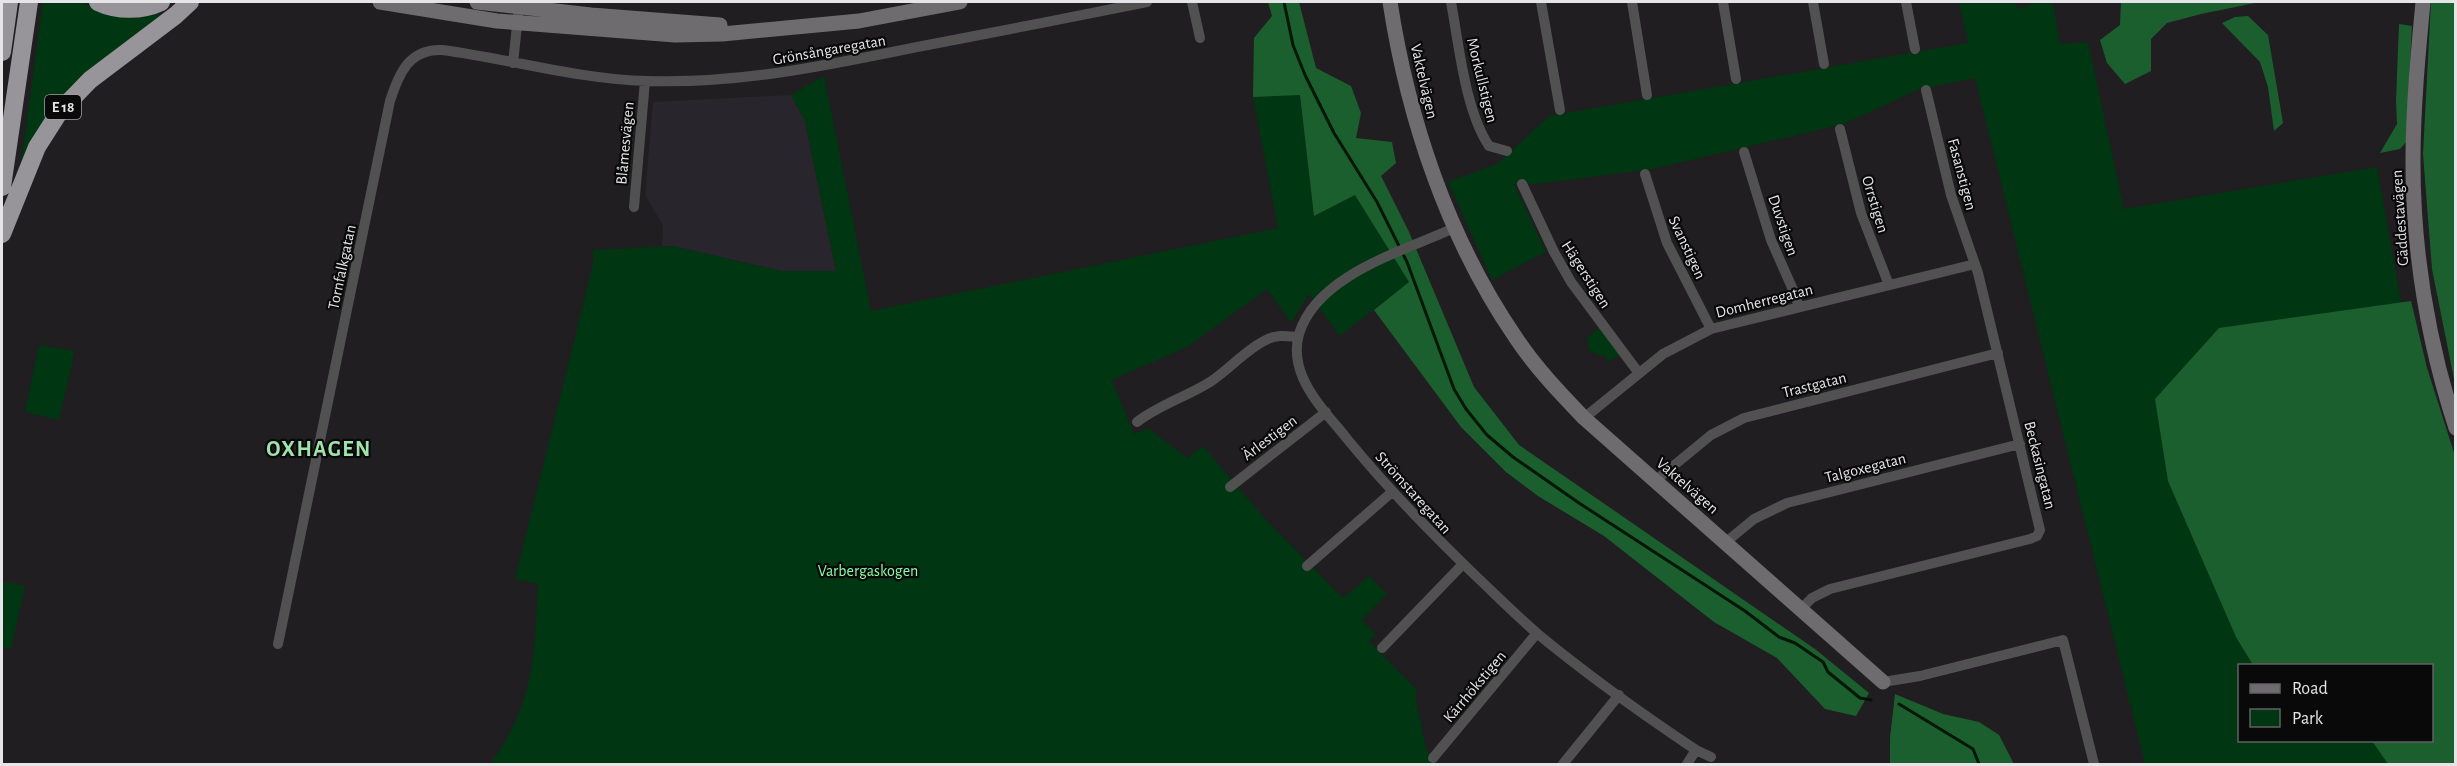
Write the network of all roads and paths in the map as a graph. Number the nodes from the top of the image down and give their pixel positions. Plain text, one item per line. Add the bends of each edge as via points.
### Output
1 (9, 2) edge
2 (29, 2) edge
3 (98, 2) edge
4 (161, 2) edge
5 (190, 2) edge
6 (380, 2) edge
7 (477, 2) edge
8 (1147, 2) edge
9 (1192, 2) edge
10 (1390, 2) edge
11 (1451, 2) edge
12 (1541, 2) edge
13 (1632, 2) edge
14 (1723, 2) edge
15 (1813, 2) edge
16 (1906, 2) edge
17 (2423, 2) edge
18 (953, 3) edge
19 (519, 7) junction
20 (518, 23) junction
21 (771, 29) junction
22 (1200, 39) dead end
23 (1915, 49) dead end
24 (2, 52) edge
25 (513, 63) junction
26 (1824, 64) dead end
27 (1736, 79) dead end
28 (645, 81) junction
29 (1926, 90) dead end
30 (1647, 95) dead end
31 (1560, 110) dead end
32 (1840, 129) dead end
33 (1507, 151) dead end
34 (1744, 152) dead end
35 (1645, 174) dead end
36 (1522, 184) dead end
37 (2, 187) edge
38 (634, 207) dead end
39 (1456, 227) junction
40 (2, 234) edge
41 (1975, 264) junction
42 (1889, 285) junction
43 (1799, 307) junction
44 (1711, 329) junction
45 (1298, 337) junction
46 (1998, 353) junction
47 (1638, 372) junction
48 (1326, 412) junction
49 (1584, 418) junction
50 (1137, 422) dead end
51 (2456, 428) edge
52 (2020, 444) junction
53 (1655, 481) junction
54 (1230, 487) dead end
55 (1392, 492) junction
56 (1726, 542) junction
57 (1463, 564) junction
58 (1307, 566) dead end
59 (1801, 609) junction
60 (1537, 633) junction
61 (278, 644) dead end
62 (1382, 648) dead end
63 (1883, 682) joint
64 (1619, 695) junction
65 (1696, 750) junction
66 (1711, 757) dead end
67 (1433, 758) dead end
68 (1563, 765) edge
69 (1687, 765) edge
70 (2094, 765) edge

1 - 24 highway
2 - 37 highway
3 - 4 highway via 124,9
5 - 40 highway, E 18 via 90,81 60,111 37,147
6 - 20 street
7 - 19 street
8 - 28 street, Grönsångaregatan via 785,73
9 - 22 street
10 - 39 street, Vaktelvägen via 1418,131
11 - 33 street, Morkullstigen via 1462,64 1481,134 1489,146
12 - 31 street
13 - 30 street
14 - 27 street
15 - 26 street
16 - 23 street
17 - 51 street, Gäddestavägen via 2413,146 2415,212 2428,322
18 - 21 street via 859,21
19 - 20 street
19 - 21 street
20 - 21 street via 675,35
20 - 25 street
25 - 28 street, Grönsångaregatan
25 - 61 street, Tornfalkgatan via 433,50 417,55 402,70 390,101
28 - 38 street, Blåmesvägen
29 - 41 street, Fasanstigen via 1950,188
32 - 42 street, Orrstigen via 1861,213
34 - 43 street, Duvstigen via 1771,240
35 - 44 street, Svanstigen via 1667,243
36 - 47 street, Hägerstigen via 1571,282
39 - 45 street, Strömstaregatan via 1357,272 1326,293 1306,316
39 - 49 street, Vaktelvägen via 1515,338
41 - 42 street, Domherregatan
41 - 46 street, Beckasingatan
42 - 43 street, Domherregatan
43 - 44 street, Domherregatan
44 - 47 street, Domherregatan via 1676,346
45 - 48 street, Strömstaregatan via 1304,381
45 - 50 street via 1280,335 1266,340 1211,382
46 - 52 street, Beckasingatan
46 - 53 street, Trastgatan via 1751,416 1711,435
47 - 49 street, Domherregatan
48 - 54 street, Ärlestigen
48 - 55 street, Strömstaregatan
49 - 53 street, Vaktelvägen
52 - 56 street, Talgoxegatan via 1787,502 1754,519
52 - 59 street, Beckasingatan via 2040,524 2037,536 1843,585 1819,594
53 - 56 street, Vaktelvägen
55 - 57 street, Strömstaregatan
55 - 58 street
56 - 59 street, Vaktelvägen
57 - 60 street, Strömstaregatan
57 - 62 street
59 - 63 street, Vaktelvägen
60 - 64 street, Strömstaregatan
60 - 67 street, Kärrhökstigen
63 - 70 street, Vaktelvägen via 2063,640
64 - 65 street, Strömstaregatan
64 - 68 street
65 - 66 street, Strömstaregatan
65 - 69 street

